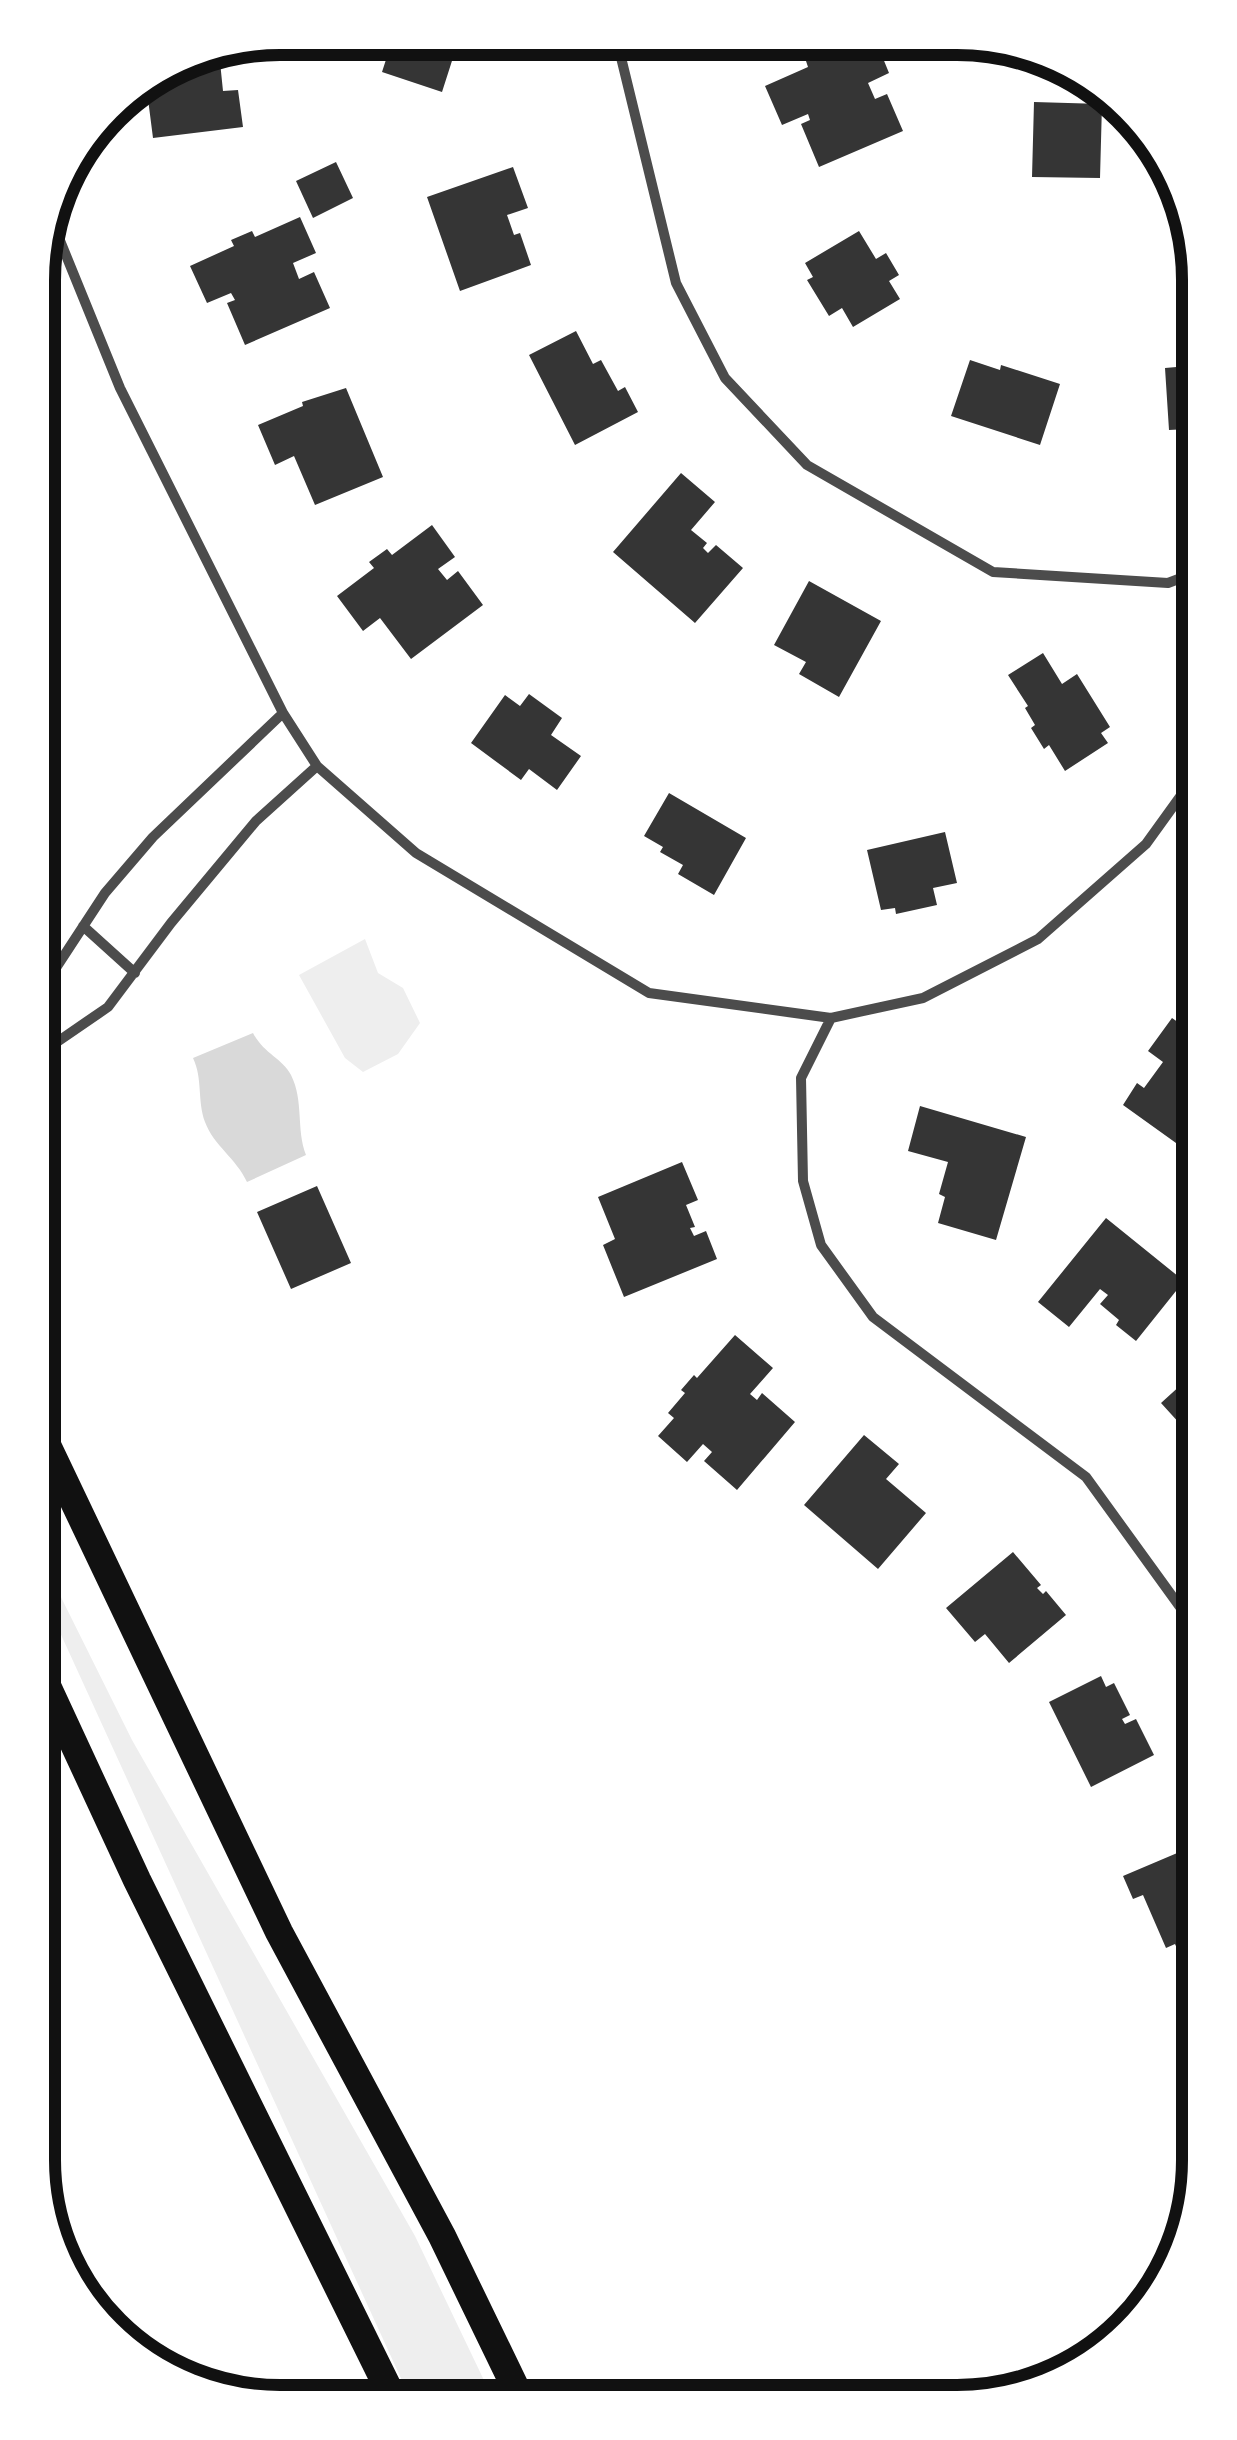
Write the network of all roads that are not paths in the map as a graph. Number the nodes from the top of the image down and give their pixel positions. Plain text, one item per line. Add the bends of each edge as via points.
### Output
1 (620, 55) edge
2 (59, 238) edge
3 (1182, 577) edge
4 (283, 714) junction
5 (317, 766) junction
6 (1182, 794) edge
7 (83, 926) junction
8 (55, 967) edge
9 (135, 973) junction
10 (831, 1018) junction
11 (55, 1043) edge
12 (55, 1462) edge
13 (1182, 1610) edge
14 (55, 1703) edge
15 (386, 2385) edge
16 (514, 2385) edge

1 - 3 street via 676,283 725,378 806,465 993,572 1168,582
2 - 4 street via 120,388
4 - 5 street
4 - 7 street via 154,836
5 - 9 street via 256,821
5 - 10 street via 416,853 649,993
6 - 10 street via 1146,844 1038,939 922,998
7 - 8 street
7 - 9 street
9 - 11 street via 108,1007
10 - 13 street via 801,1078 803,1181 821,1245 873,1317 1086,1477
12 - 16 highway via 280,1932
14 - 15 highway

